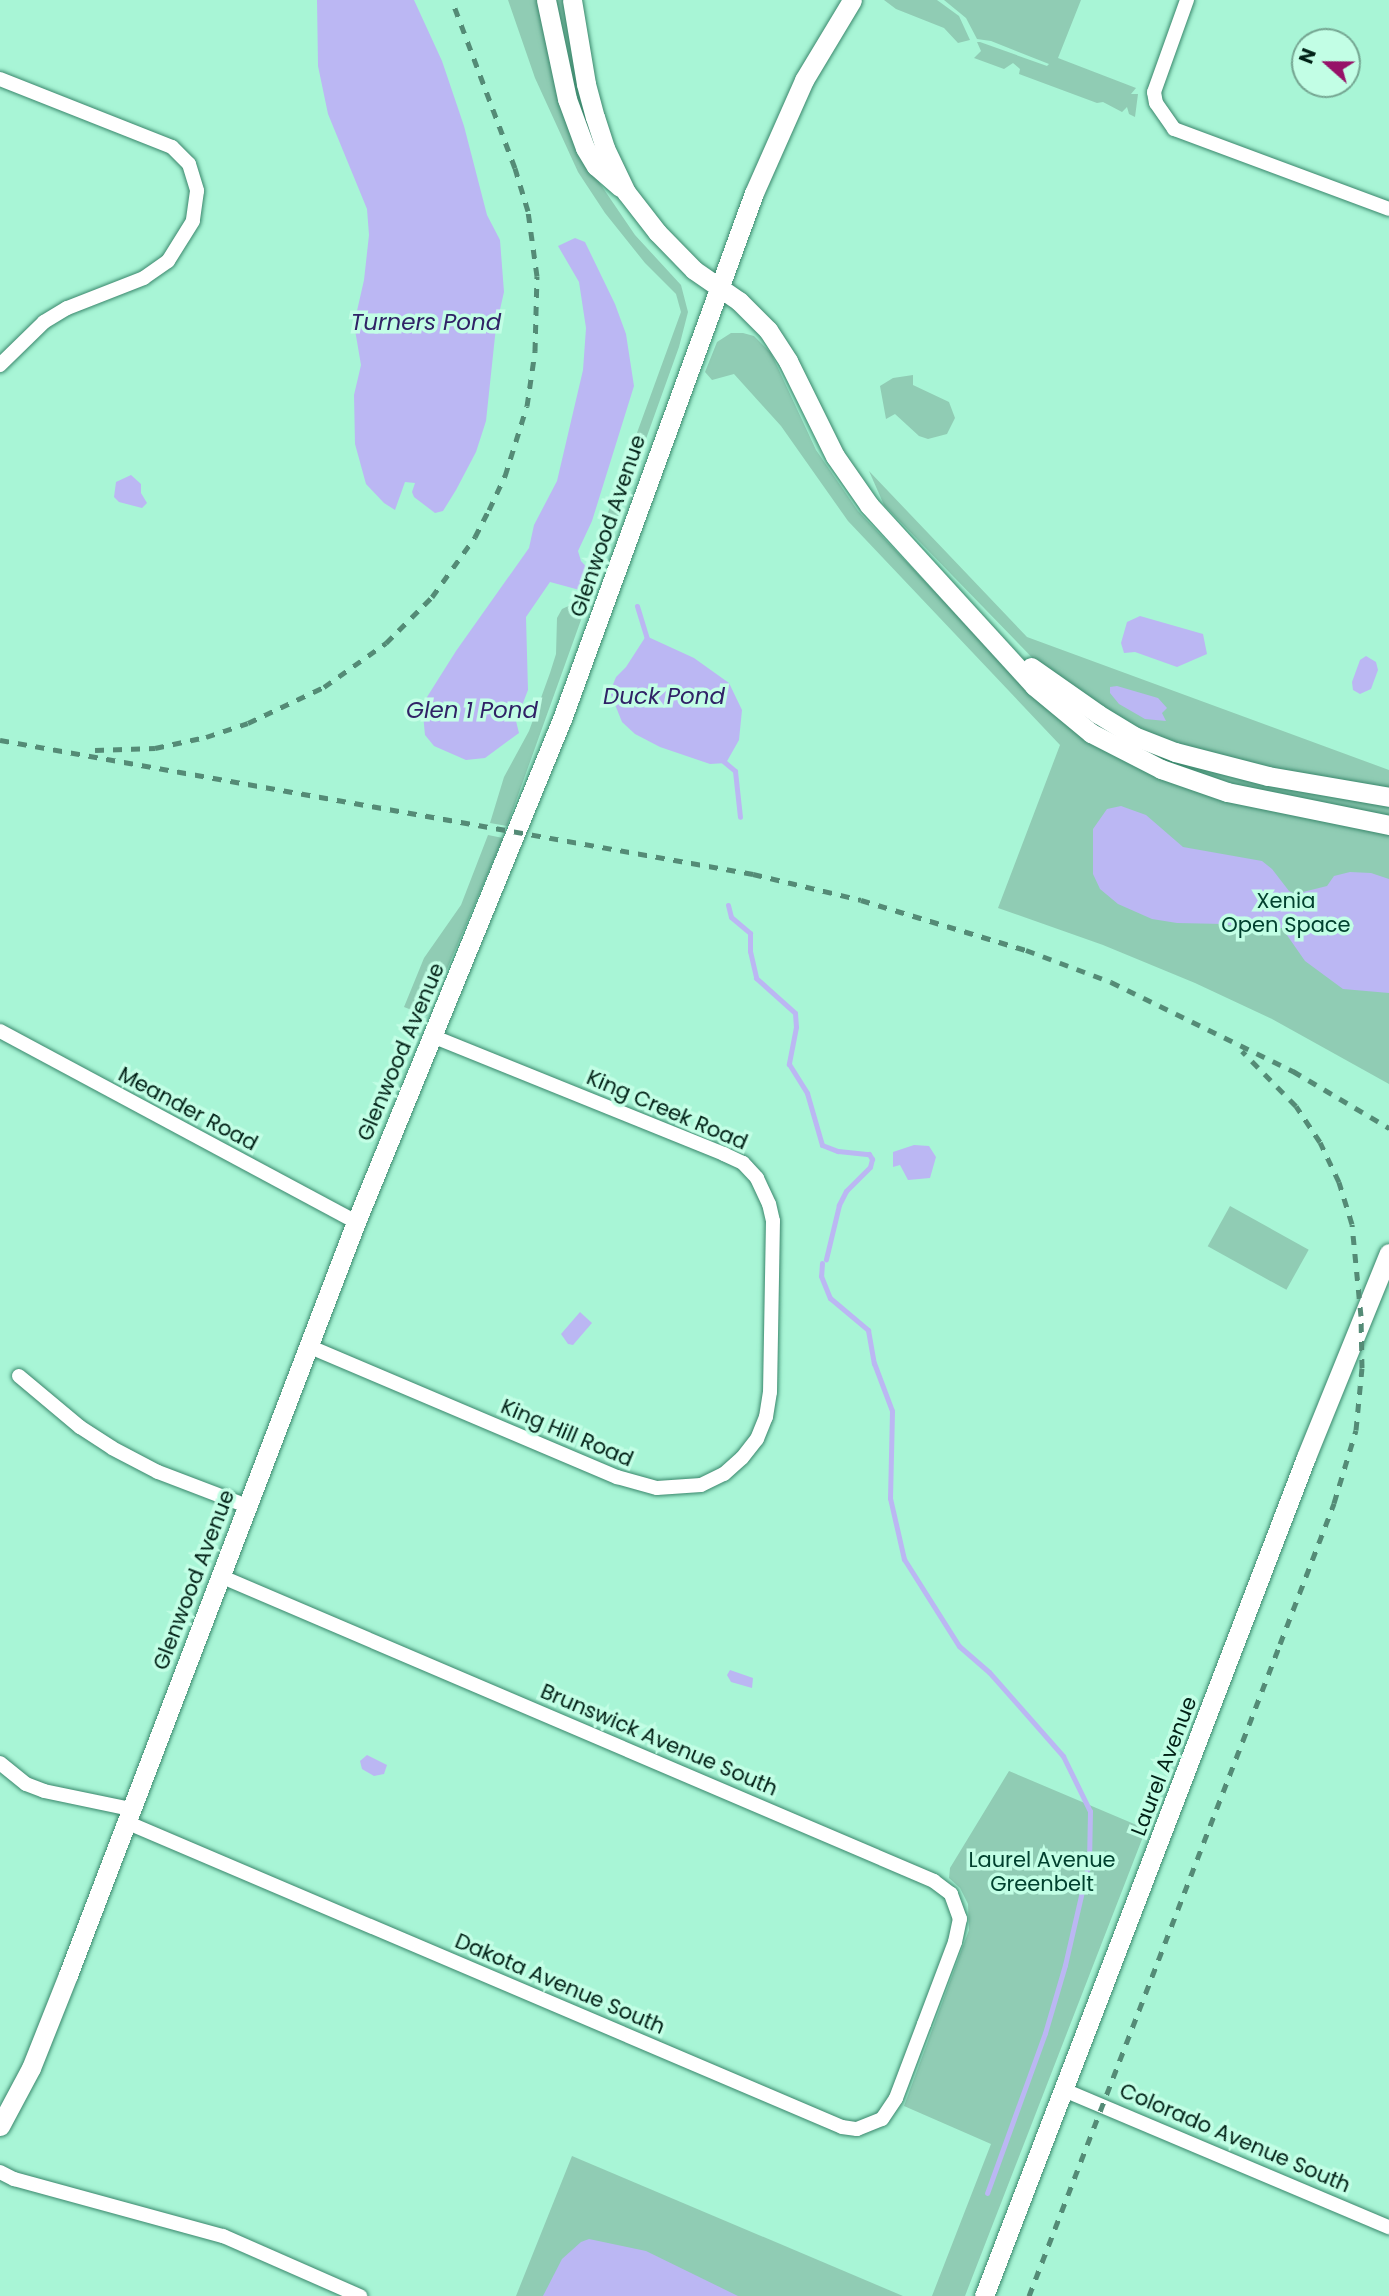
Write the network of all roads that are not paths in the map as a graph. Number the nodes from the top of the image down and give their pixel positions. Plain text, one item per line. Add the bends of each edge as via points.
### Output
1 (545, 0) edge
2 (572, 0) edge
3 (852, 0) edge
4 (1187, 0) edge
5 (0, 79) edge
6 (626, 192) junction
7 (1389, 209) edge
8 (718, 286) junction
9 (0, 365) edge
10 (961, 606) junction
11 (1389, 797) edge
12 (1389, 825) edge
13 (1, 1034) edge
14 (432, 1036) junction
15 (356, 1222) junction
16 (1389, 1253) edge
17 (308, 1346) junction
18 (19, 1376) dead end
19 (770, 1392) joint
20 (247, 1506) junction
21 (220, 1576) junction
22 (0, 1763) edge
23 (128, 1815) junction
24 (924, 2024) joint
25 (1064, 2090) junction
26 (0, 2126) edge
27 (0, 2172) edge
28 (1389, 2227) edge
29 (360, 2296) edge
30 (984, 2296) edge

1 - 6 street via 567,99 585,148 596,166
2 - 6 street via 595,117
3 - 8 street, Glenwood Avenue via 794,100
4 - 7 street via 1154,92 1165,119 1186,135
5 - 9 street via 172,147 189,164 197,191 193,221 168,261 144,278 67,308 44,322
6 - 8 street via 672,248
8 - 10 street via 773,336 851,481
8 - 14 street, Glenwood Avenue via 598,625
10 - 11 street via 1045,679 1134,736 1216,765
10 - 12 street via 1034,686 1067,715 1129,754 1227,792
13 - 15 street, Meander Road
14 - 15 street, Glenwood Avenue
14 - 19 street, King Creek Road via 724,1154 750,1170 764,1189 773,1221
15 - 17 street, Glenwood Avenue
16 - 25 street, Laurel Avenue via 1306,1457
17 - 19 street, King Hill Road via 617,1477 656,1488 701,1485 724,1474 757,1439
17 - 20 street, Glenwood Avenue
18 - 20 street via 112,1448 158,1472
20 - 21 street, Glenwood Avenue
21 - 23 street, Glenwood Avenue
21 - 24 street, Brunswick Avenue South via 934,1881 956,1901 960,1919
22 - 23 street via 26,1784
23 - 24 street, Dakota Avenue South via 842,2127 857,2129 882,2119
23 - 26 street, Glenwood Avenue via 31,2068
25 - 28 street, Colorado Avenue South
25 - 30 street, Laurel Avenue
27 - 29 street via 223,2236

